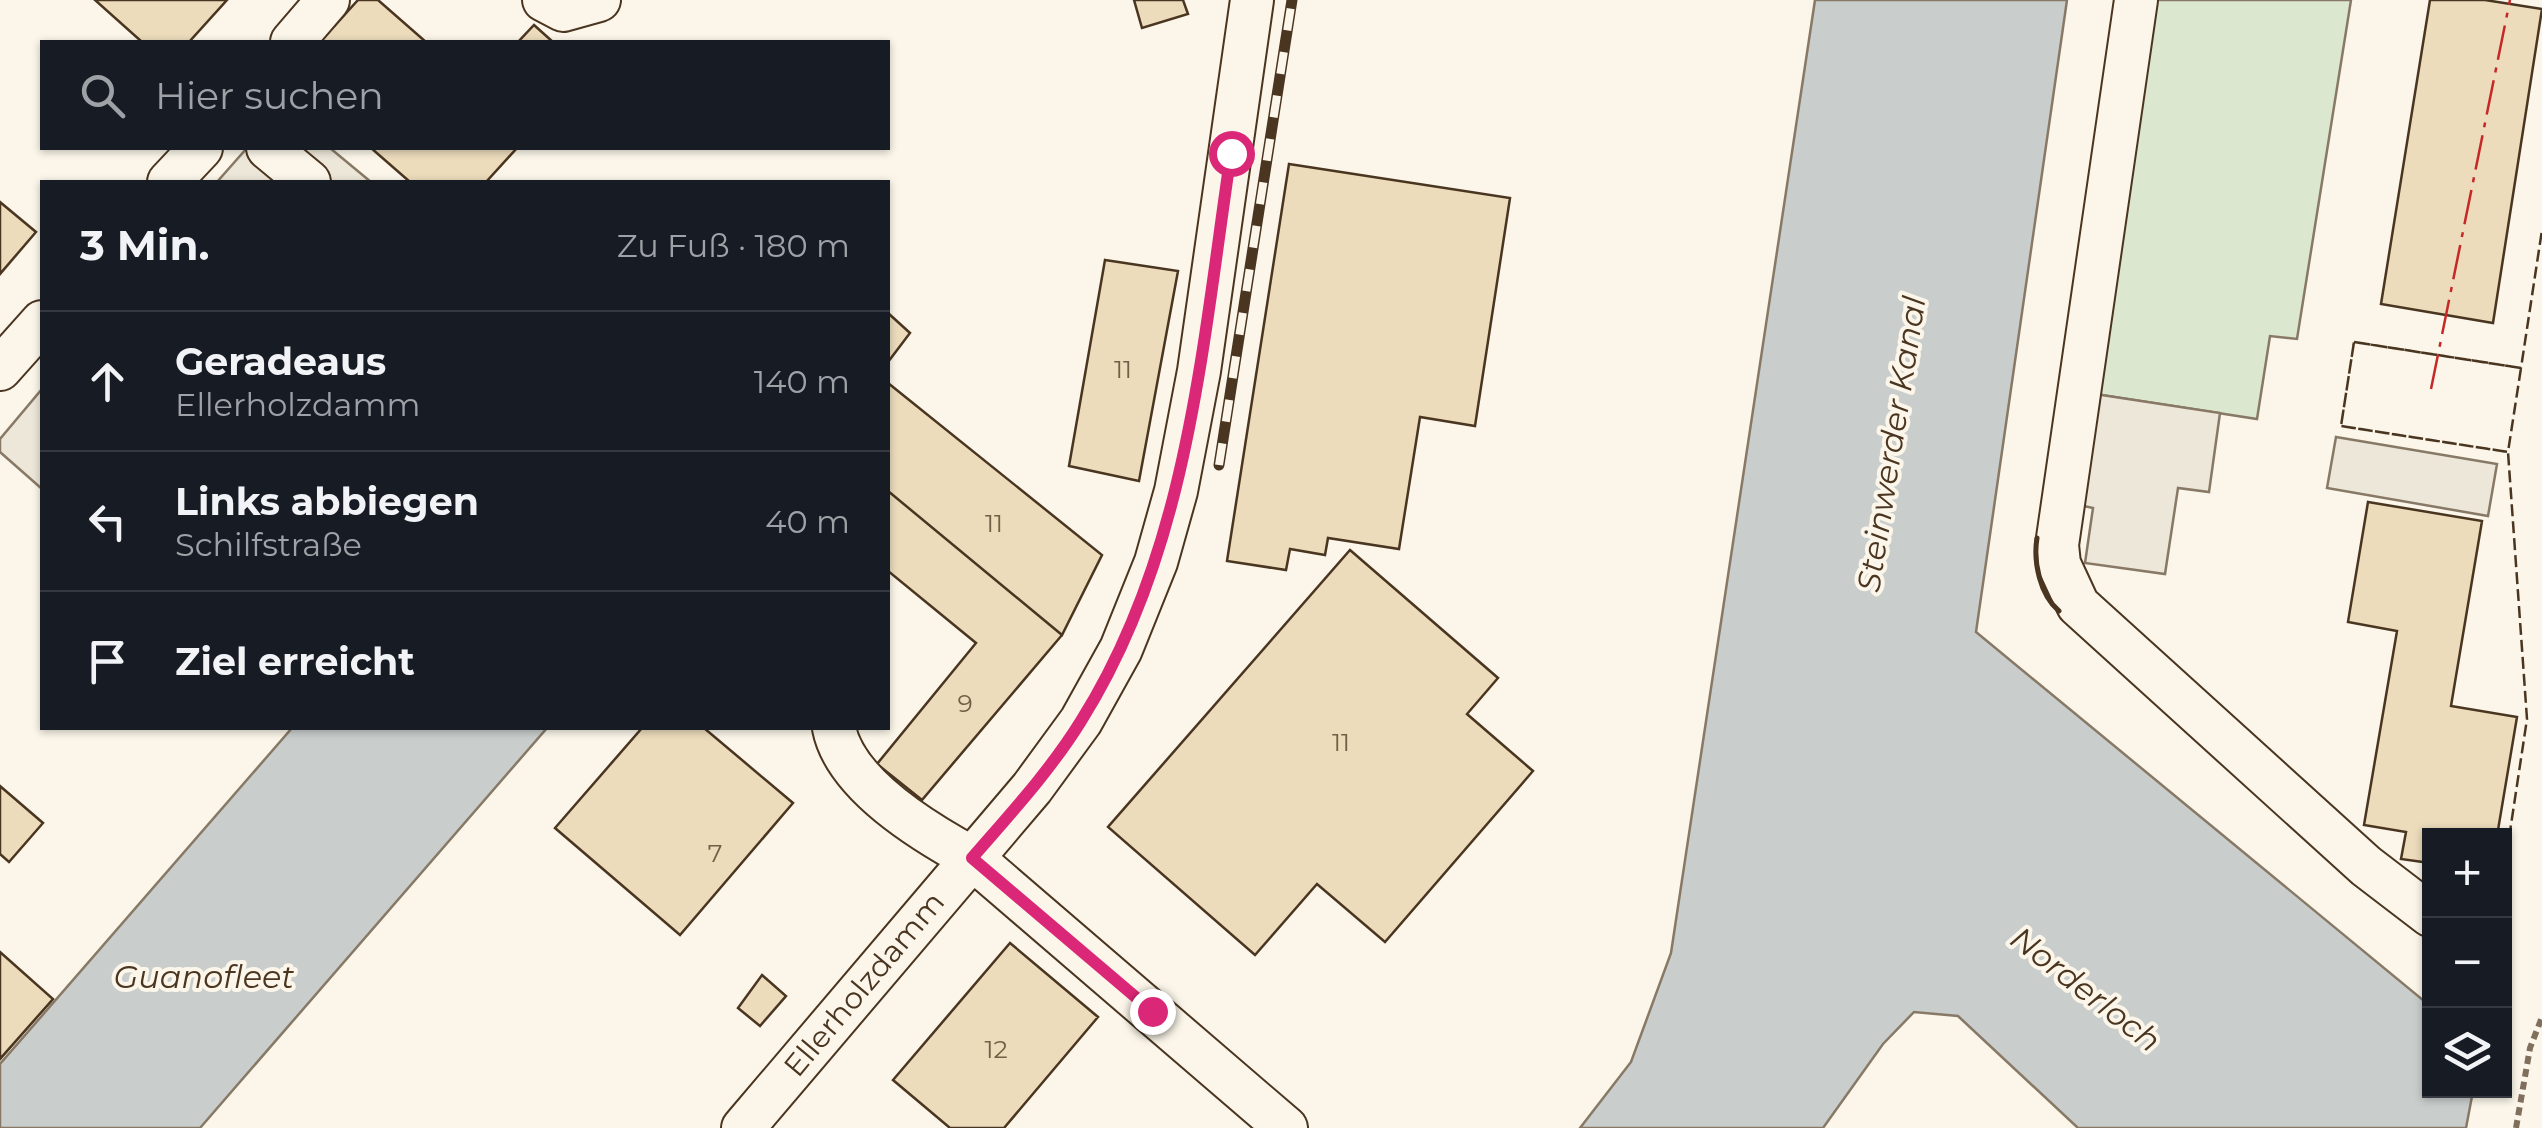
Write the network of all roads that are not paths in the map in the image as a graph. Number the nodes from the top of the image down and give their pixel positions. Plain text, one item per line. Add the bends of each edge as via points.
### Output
1 (328, 0) edge
2 (544, 0) edge
3 (598, 0) edge
4 (1252, 0) edge
5 (2136, 0) edge
6 (294, 40) edge
7 (198, 150) edge
8 (270, 150) edge
9 (171, 180) edge
10 (307, 180) edge
11 (40, 324) edge
12 (0, 369) edge
13 (834, 730) edge
14 (972, 858) junction
15 (2422, 910) edge
16 (743, 1128) edge
17 (1286, 1128) edge

1 - 6 street
2 - 3 street via 564,10
4 - 14 street, Ellerholzdamm via 1198,371 1167,528 1140,604 1088,709
5 - 15 street via 2056,545 2059,564 2078,605
7 - 9 street
8 - 10 street
11 - 12 street
13 - 14 street via 838,748 861,777 924,832
14 - 16 street, Ellerholzdamm
14 - 17 street

